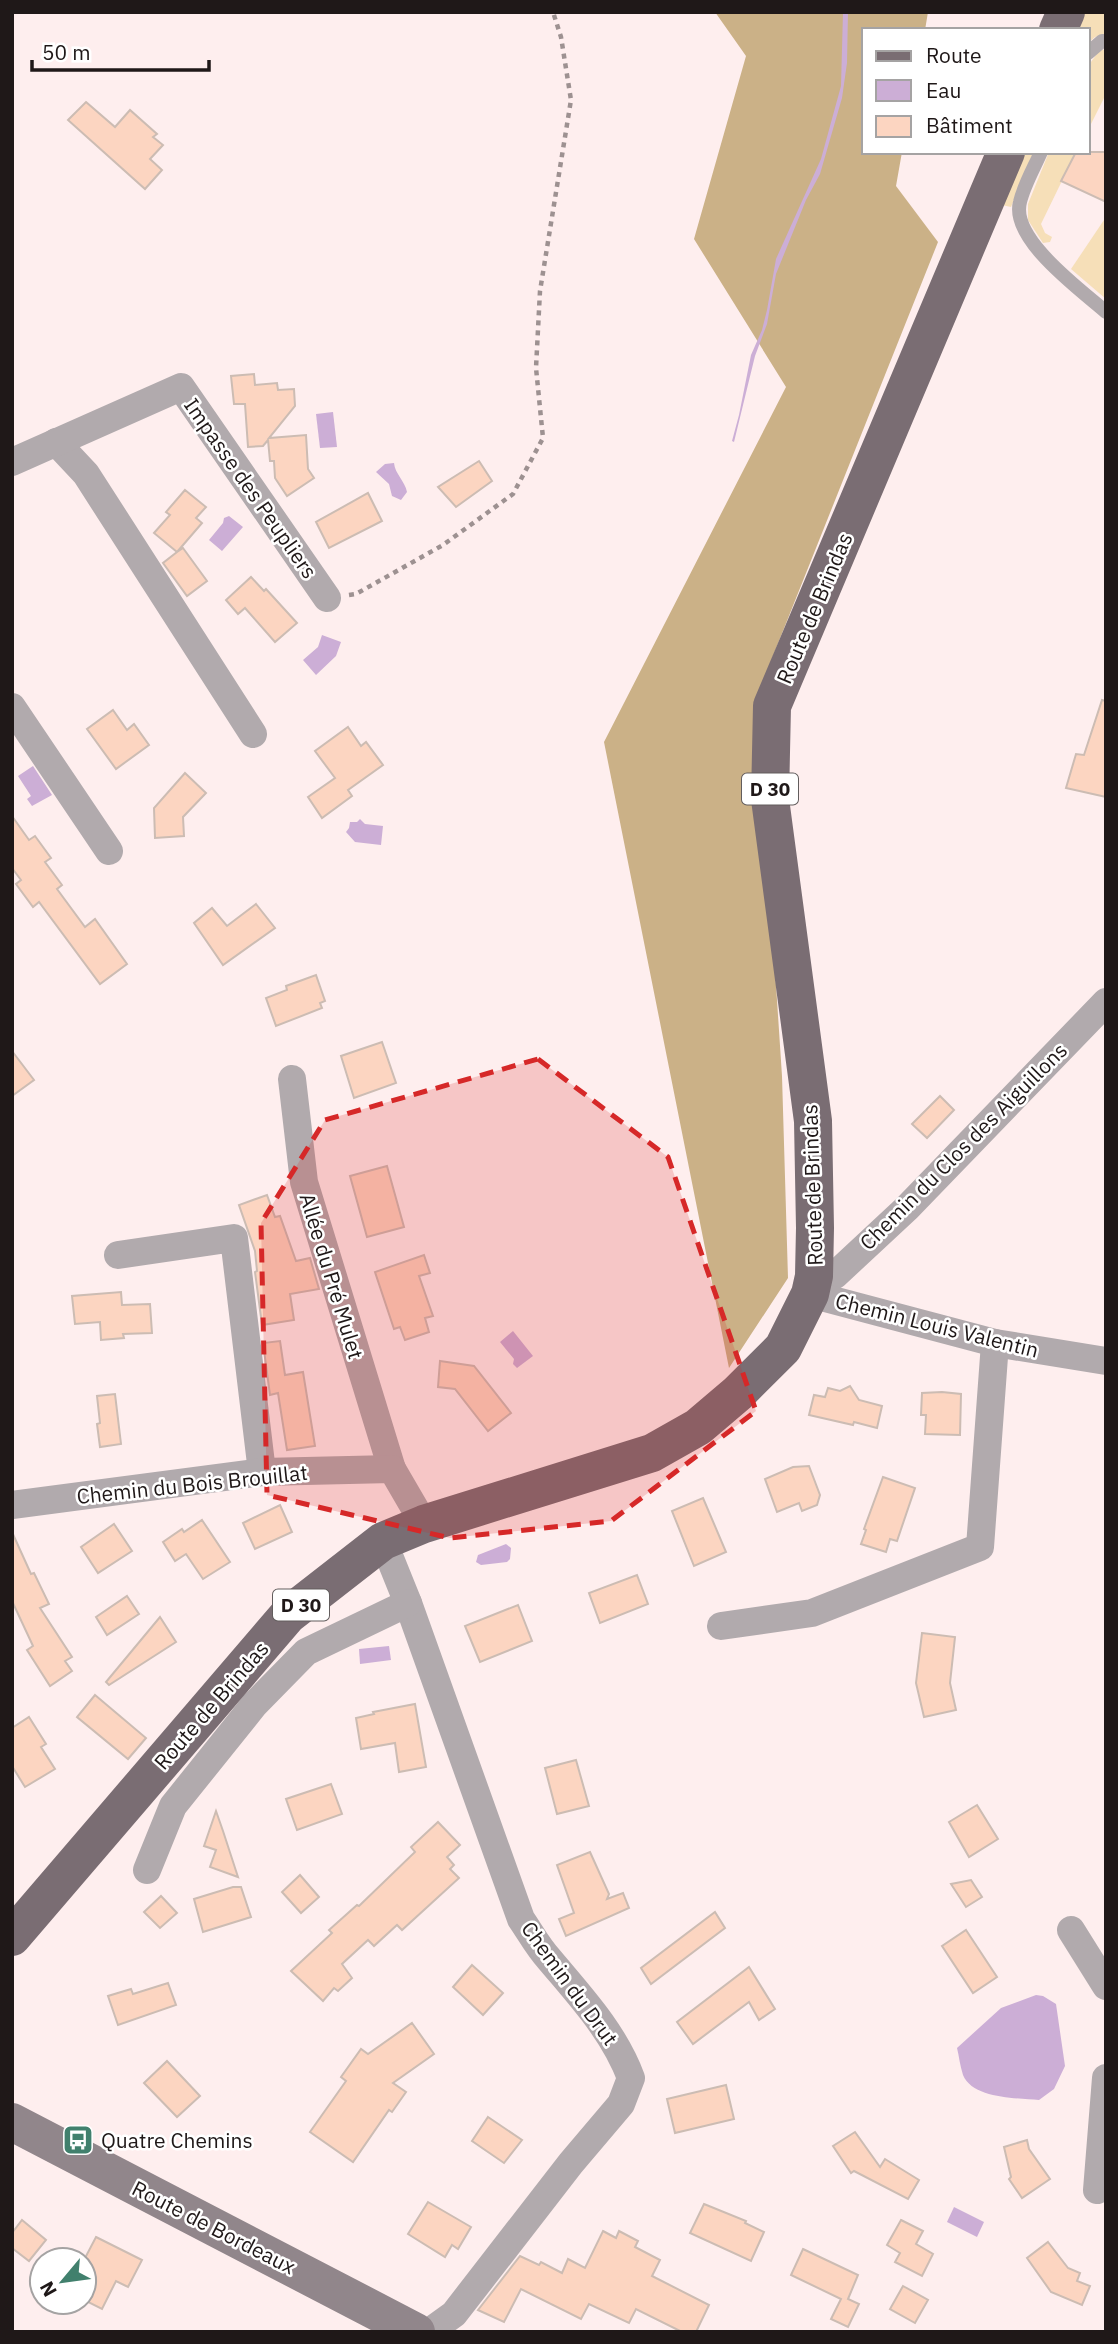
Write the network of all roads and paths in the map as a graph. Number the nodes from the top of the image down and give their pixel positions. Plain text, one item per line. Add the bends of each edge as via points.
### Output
1 (553, 12) edge
2 (1066, 12) edge
3 (1059, 28) edge
4 (1106, 41) edge
5 (1090, 51) edge
6 (1005, 154) edge
7 (1040, 154) edge
8 (1106, 312) edge
9 (56, 442) junction
10 (12, 462) edge
11 (327, 598) joint
12 (12, 707) edge
13 (253, 734) dead end
14 (110, 851) dead end
15 (1106, 1002) edge
16 (292, 1079) dead end
17 (118, 1255) dead end
18 (812, 1285) junction
19 (995, 1343) junction
20 (1106, 1361) edge
21 (391, 1469) junction
22 (262, 1472) junction
23 (12, 1505) edge
24 (424, 1524) junction
25 (383, 1541) junction
26 (408, 1603) junction
27 (721, 1626) dead end
28 (146, 1870) dead end
29 (1071, 1930) dead end
30 (12, 1937) edge
31 (1106, 1986) edge
32 (1106, 2078) edge
33 (12, 2122) edge
34 (1097, 2190) dead end
35 (416, 2332) edge
36 (429, 2332) edge

1 - 11 path via 571,100 540,291 536,368 543,438 513,494 411,564 356,594
2 - 3 main road
4 - 5 lane
6 - 18 main road, Route de Brindas / D 30 via 772,706 770,799 813,1121
7 - 8 lane via 1019,204 1023,228 1035,248
9 - 10 street, Impasse des Peupliers
9 - 11 street, Impasse des Peupliers via 181,387
9 - 13 street via 86,474
12 - 14 street
15 - 18 street, Chemin du Clos des Aiguillons via 907,1208 835,1275
16 - 21 street, Allée du Pré Mulet via 304,1182
17 - 22 street via 234,1238
18 - 19 street, Chemin Louis Valentin
18 - 24 main road, Route de Brindas / D 30 via 783,1348 698,1427 652,1453
19 - 20 street, Chemin Louis Valentin
19 - 27 street via 979,1547 812,1613
21 - 22 street, Chemin du Bois Brouillat
21 - 24 street
22 - 23 street, Chemin du Bois Brouillat
24 - 25 main road, Route de Brindas / D 30
25 - 26 street, Chemin du Drut
25 - 30 main road, Route de Brindas / D 30 via 288,1615
26 - 28 street via 306,1651 254,1705 173,1806
26 - 36 street, Chemin du Drut via 521,1919 587,2002 623,2057 631,2078 621,2104 454,2314
29 - 31 street
32 - 34 street
33 - 35 main road, Route de Bordeaux

